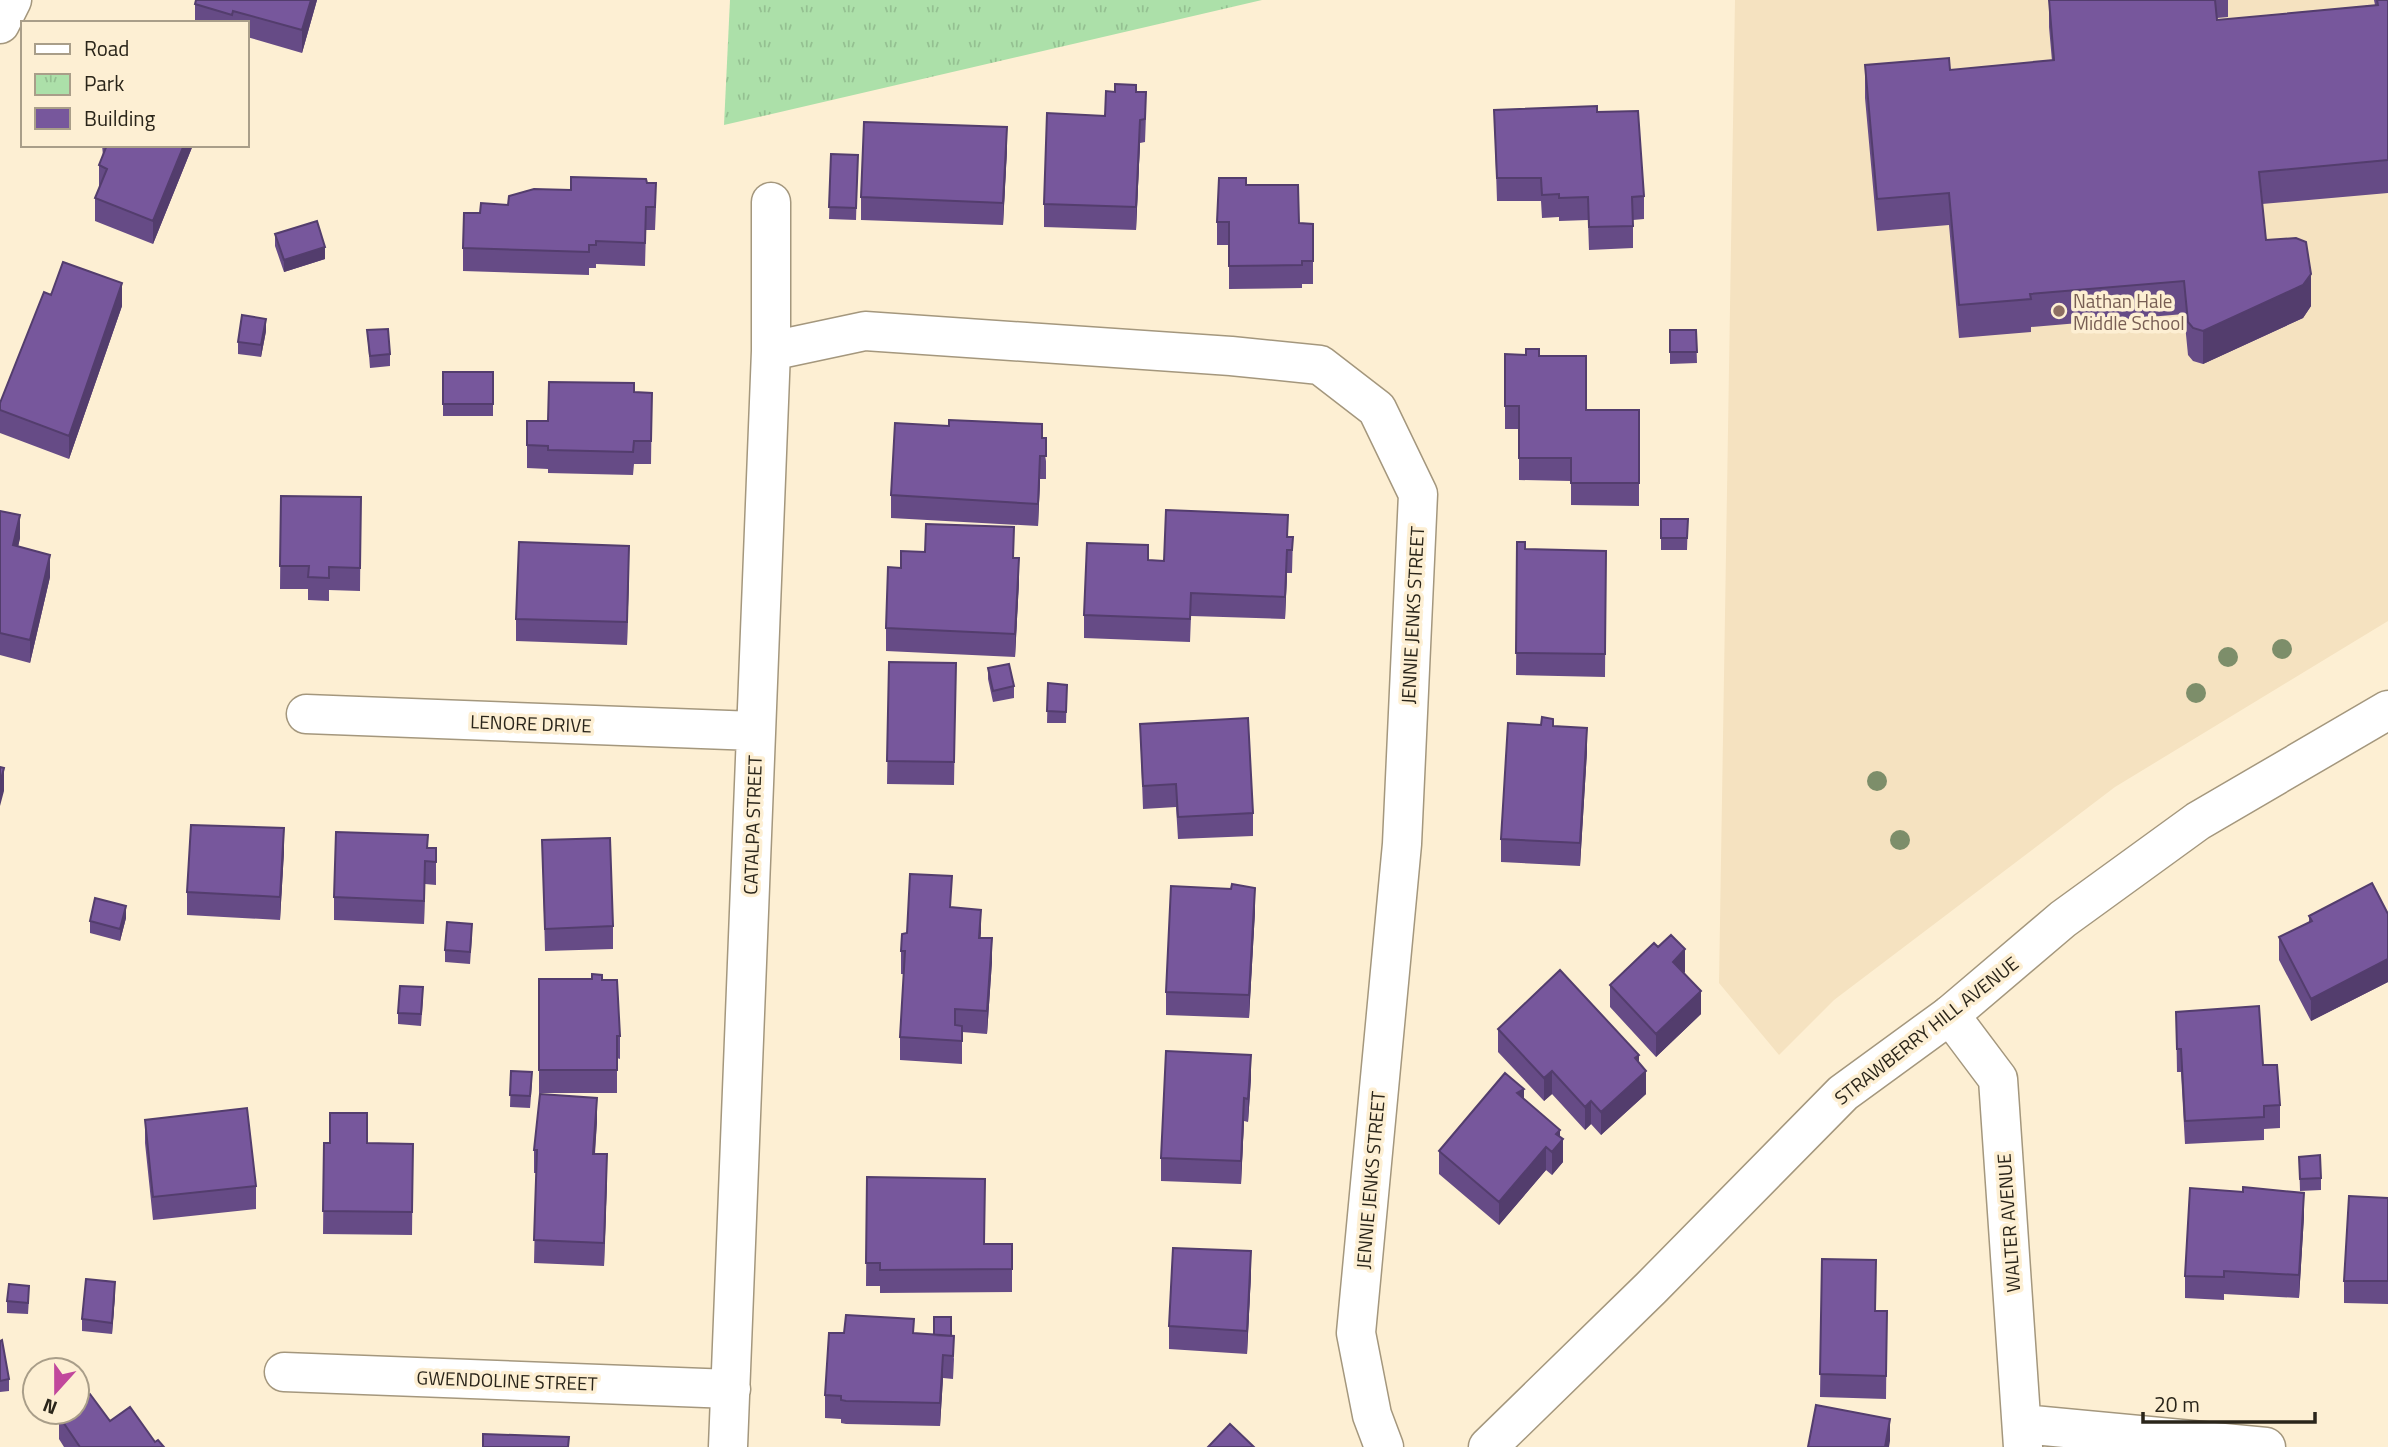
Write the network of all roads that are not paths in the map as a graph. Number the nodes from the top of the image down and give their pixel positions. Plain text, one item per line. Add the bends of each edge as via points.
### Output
1 (12, 0) edge
2 (0, 24) edge
3 (771, 202) dead end
4 (771, 351) junction
5 (2388, 710) edge
6 (306, 714) dead end
7 (755, 731) junction
8 (1950, 1015) junction
9 (284, 1372) dead end
10 (731, 1389) junction
11 (2023, 1436) edge
12 (728, 1447) edge
13 (1384, 1447) edge
14 (1488, 1447) edge
15 (2266, 1447) edge

1 - 2 street
3 - 4 street, CATALPA STREET
4 - 7 street, CATALPA STREET
4 - 13 street, JENNIE JENKS STREET via 865,331 1320,365 1377,409 1418,494 1402,844 1356,1333 1372,1415
5 - 8 street, STRAWBERRY HILL AVENUE via 2198,821 2063,919
6 - 7 street, LENORE DRIVE
7 - 10 street, CATALPA STREET
8 - 11 street, WALTER AVENUE via 1998,1079
8 - 14 street, STRAWBERRY HILL AVENUE via 1843,1093
9 - 10 street, GWENDOLINE STREET
10 - 12 street, CATALPA STREET
11 - 15 street

